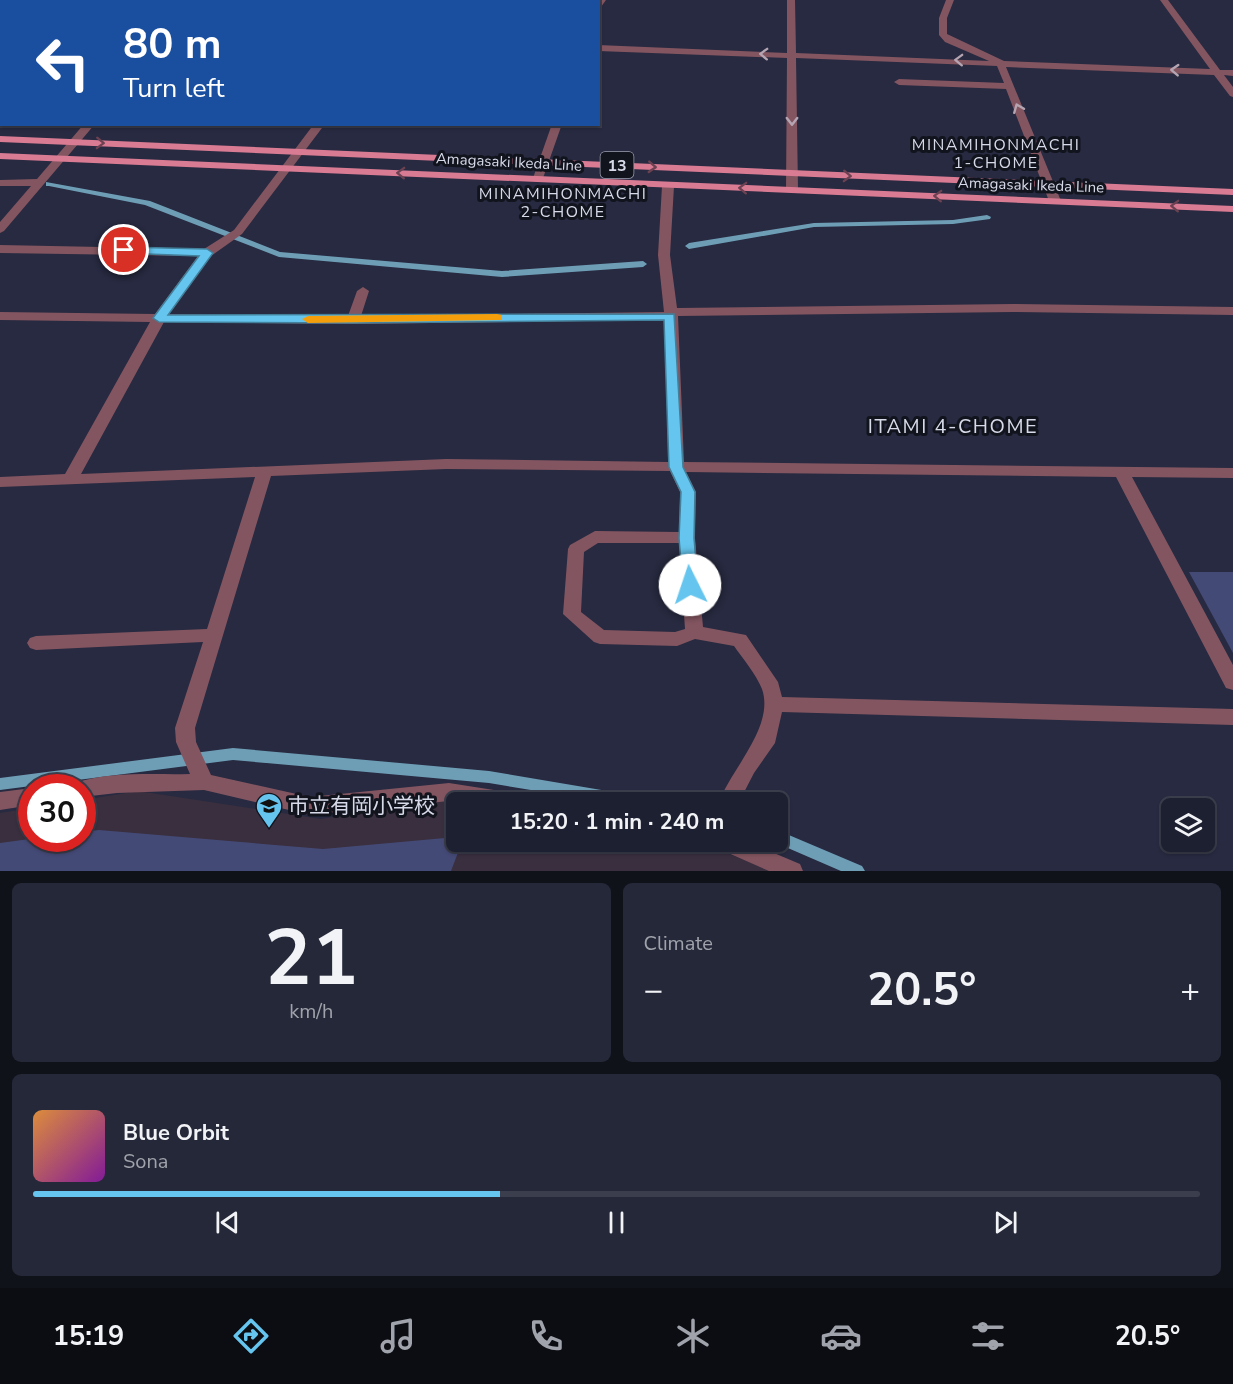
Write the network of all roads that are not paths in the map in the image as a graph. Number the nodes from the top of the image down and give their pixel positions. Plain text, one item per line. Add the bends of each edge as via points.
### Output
1 (791, 0) edge
2 (950, 0) edge
3 (1164, 0) edge
4 (600, 48) edge
5 (791, 55) junction
6 (1000, 62) junction
7 (1217, 72) junction
8 (1233, 73) edge
9 (899, 82) dead end
10 (1009, 86) junction
11 (1233, 94) edge
12 (88, 126) edge
13 (319, 126) edge
14 (556, 126) edge
15 (0, 139) edge
16 (71, 142) junction
17 (301, 150) junction
18 (0, 156) edge
19 (62, 158) junction
20 (543, 162) junction
21 (288, 168) junction
22 (792, 174) junction
23 (538, 178) junction
24 (40, 182) junction
25 (0, 183) edge
26 (1049, 184) junction
27 (668, 186) junction
28 (792, 190) junction
29 (1233, 192) edge
30 (1055, 201) junction
31 (1233, 208) edge
32 (0, 229) edge
33 (0, 249) edge
34 (207, 253) junction
35 (363, 291) dead end
36 (1233, 311) edge
37 (671, 314) junction
38 (0, 316) edge
39 (159, 318) junction
40 (353, 320) junction
41 (676, 467) junction
42 (265, 471) junction
43 (1122, 473) junction
44 (1233, 473) edge
45 (70, 479) junction
46 (0, 482) edge
47 (687, 538) junction
48 (694, 632) junction
49 (214, 635) junction
50 (36, 643) dead end
51 (1233, 683) edge
52 (774, 704) junction
53 (1233, 717) edge
54 (202, 778) junction
55 (96, 787) edge
56 (446, 792) edge
57 (734, 792) edge
58 (18, 798) edge
59 (0, 801) edge
60 (749, 852) edge
61 (792, 871) edge

1 - 5 street
2 - 6 street via 943,18 943,35
3 - 7 street
5 -> 4 street
6 -> 5 street
5 -> 22 street
7 -> 6 street
6 - 10 street
7 - 8 street
7 - 11 street
9 - 10 street
26 -> 10 street
12 - 16 street
13 - 17 street
14 - 20 street
15 - 16 main road, Amagasaki Ikeda Line / 13
16 -> 17 main road, Amagasaki Ikeda Line / 13
16 - 19 street
17 - 20 main road, Amagasaki Ikeda Line / 13
17 - 21 street
18 - 19 main road, Amagasaki Ikeda Line / 13
19 - 21 main road, Amagasaki Ikeda Line / 13
19 - 24 street
20 -> 22 main road, Amagasaki Ikeda Line / 13
20 - 23 street
23 -> 21 main road, Amagasaki Ikeda Line / 13
21 - 34 street via 238,232
22 -> 26 main road, Amagasaki Ikeda Line / 13
22 - 28 street
23 - 27 main road, Amagasaki Ikeda Line / 13
24 - 25 street
24 - 32 street
26 - 29 main road, Amagasaki Ikeda Line / 13
26 - 30 street
28 -> 27 main road, Amagasaki Ikeda Line / 13
27 - 37 street via 664,255
30 -> 28 main road, Amagasaki Ikeda Line / 13
31 -> 30 main road, Amagasaki Ikeda Line / 13
33 - 34 street
34 - 39 street
35 - 40 street
36 - 37 street via 1013,308
37 - 40 street
37 - 41 street
38 - 39 street
39 - 40 street
39 - 45 street
41 - 42 street via 446,464
41 - 43 street
41 - 47 street via 688,492
42 - 45 street
42 - 49 street
43 - 44 street
43 - 51 street
45 - 46 street
47 - 48 street
47 - 48 street via 595,537 576,549 572,614 600,637 677,639
48 - 52 street via 740,640 771,687
49 - 50 street
49 - 54 street via 186,728 186,742
52 - 53 street
52 - 57 street via 765,743
54 - 55 street
54 - 56 street via 310,806
58 - 59 street
60 - 61 street

